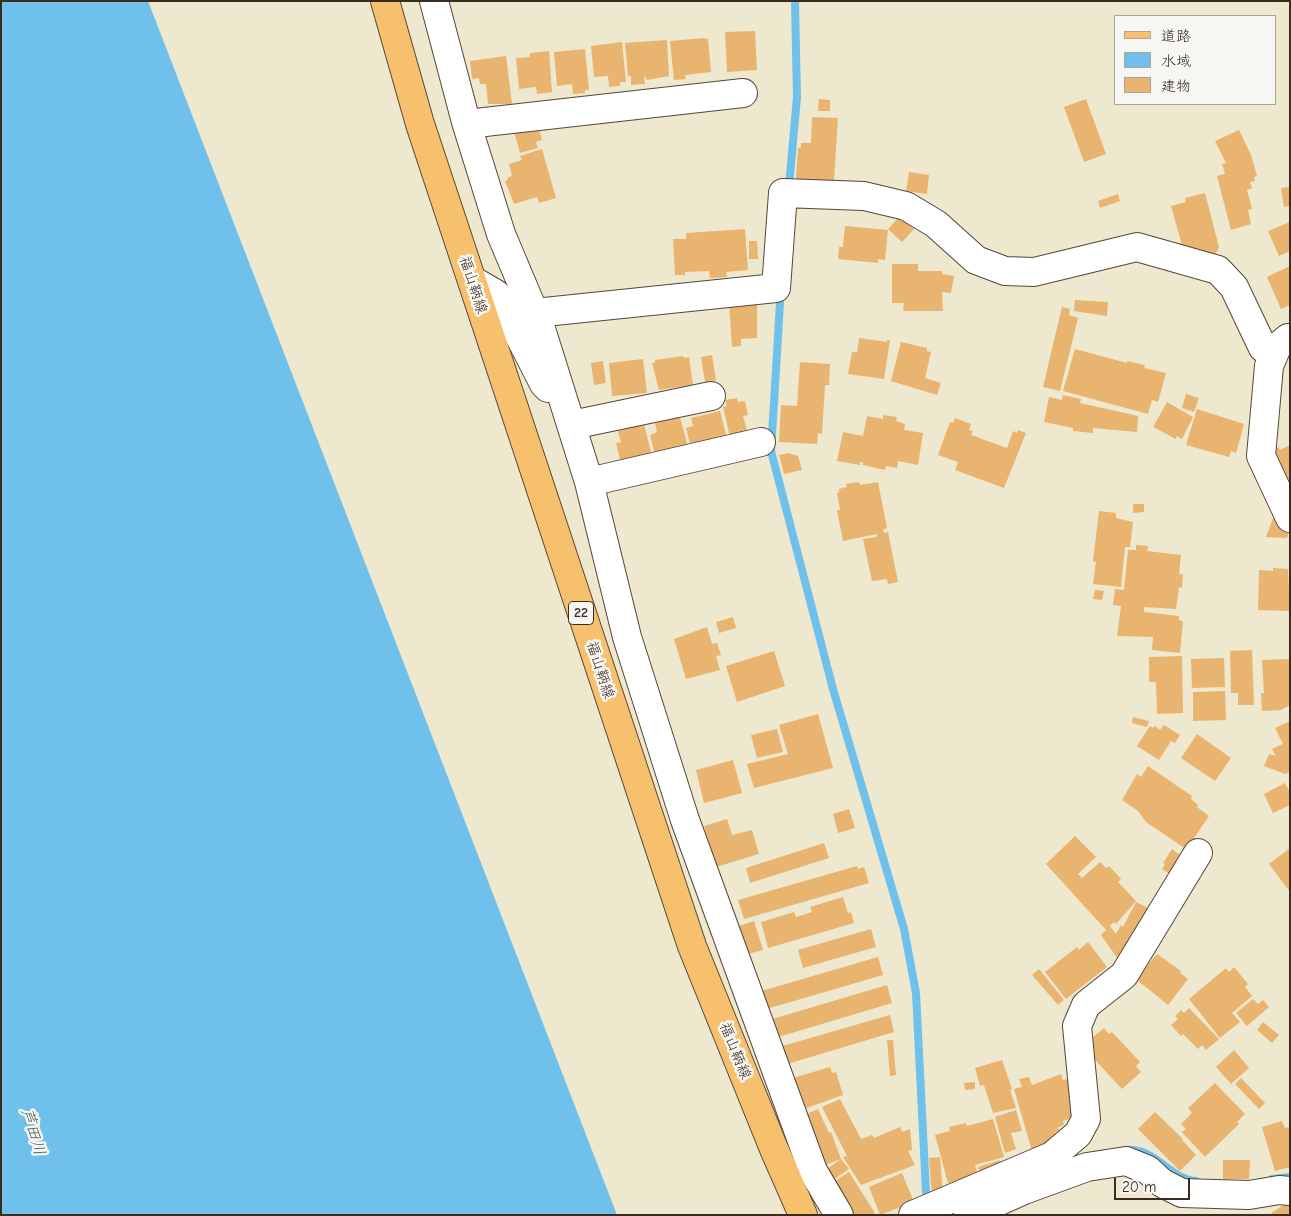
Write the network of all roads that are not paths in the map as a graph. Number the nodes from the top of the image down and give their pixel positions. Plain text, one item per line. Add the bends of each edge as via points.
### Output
1 (385, 1) edge
2 (434, 1) edge
3 (743, 93) dead end
4 (467, 124) junction
5 (472, 280) junction
6 (535, 313) junction
7 (1283, 342) edge
8 (712, 396) dead end
9 (568, 415) junction
10 (761, 442) dead end
11 (589, 482) junction
12 (1290, 518) edge
13 (1198, 853) dead end
14 (774, 1149) junction
15 (1019, 1181) junction
16 (1290, 1191) edge
17 (803, 1215) edge
18 (831, 1215) edge
19 (838, 1215) edge
20 (913, 1215) edge
21 (968, 1215) edge

1 - 5 main road, 福山鞆線 / 22 via 420,124
2 - 4 street
3 - 4 street
4 - 6 street via 501,234
5 - 9 street via 496,294 544,384
5 - 14 main road, 福山鞆線 / 22 via 692,946
6 - 7 street via 776,288 783,193 864,196 906,206 936,224 976,260 1005,271 1034,272 1136,246 1218,270 1234,287 1263,348
6 - 9 street
7 - 12 street via 1269,366 1261,456
8 - 9 street
9 - 11 street
10 - 11 street
11 - 19 street via 627,637 685,820 813,1171
13 - 15 street via 1124,975 1086,1005 1077,1026 1086,1119 1078,1134
14 - 17 main road, 福山鞆線 / 22
14 - 18 street
15 - 16 street via 1126,1161 1148,1170 1162,1183 1182,1193 1248,1195
15 - 20 street
15 - 21 street

